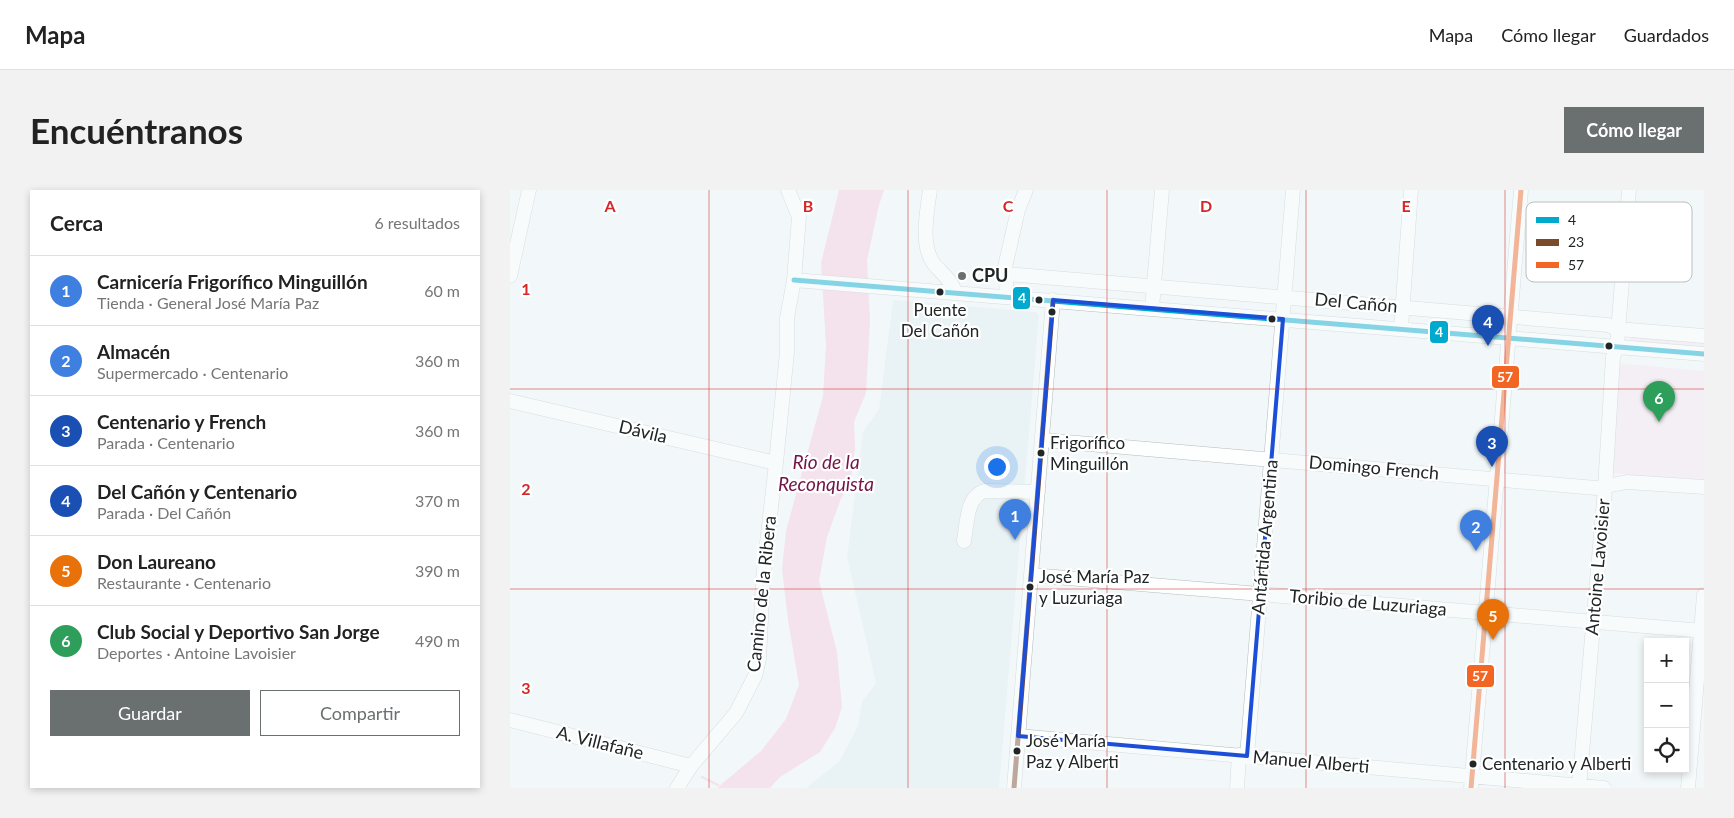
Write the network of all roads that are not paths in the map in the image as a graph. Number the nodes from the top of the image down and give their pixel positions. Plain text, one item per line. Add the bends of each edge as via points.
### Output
1 (529, 190) edge
2 (930, 190) edge
3 (1026, 190) edge
4 (1162, 190) edge
5 (1293, 190) edge
6 (1411, 190) edge
7 (1521, 190) edge
8 (791, 194) edge
9 (1006, 274) junction
10 (510, 276) edge
11 (794, 280) junction
12 (1621, 282) edge
13 (1154, 286) junction
14 (955, 292) junction
15 (1007, 296) junction
16 (1285, 297) junction
17 (1053, 300) junction
18 (1402, 307) junction
19 (1152, 308) junction
20 (1509, 317) junction
21 (1283, 318) junction
22 (1401, 328) junction
23 (1618, 329) junction
24 (1704, 336) edge
25 (1509, 337) junction
26 (1617, 346) junction
27 (1704, 354) edge
28 (510, 401) edge
29 (1043, 440) junction
30 (1271, 459) junction
31 (776, 463) junction
32 (1496, 478) junction
33 (1704, 487) edge
34 (1605, 488) junction
35 (1038, 492) junction
36 (964, 541) dead end
37 (1031, 575) junction
38 (1260, 594) junction
39 (1704, 595) edge
40 (1485, 612) junction
41 (1593, 622) junction
42 (1703, 631) edge
43 (510, 720) edge
44 (1018, 736) junction
45 (1243, 756) junction
46 (691, 766) junction
47 (1471, 782) edge
48 (1579, 787) edge
49 (677, 788) edge
50 (1014, 788) edge
51 (1237, 788) edge
52 (1604, 788) edge
53 (1688, 788) edge

1 - 10 street
2 - 14 street via 928,254 952,283
3 - 9 street via 1011,236
4 - 13 street
5 - 16 street, Antártida Argentina
6 - 18 street
7 - 20 street
8 - 11 street, Camino de la Ribera via 799,217
9 - 13 street, Del Cañón
9 - 15 street
11 - 14 street, Del Cañón
11 - 31 street, Camino de la Ribera via 787,318 787,352
12 - 23 street, Antoine Lavoisier
13 - 16 street, Del Cañón
13 - 19 street
14 - 15 street, Del Cañón
15 - 17 street, Del Cañón
16 - 18 street, Del Cañón
16 - 21 street, Antártida Argentina
17 - 19 street, Del Cañón
17 - 29 street
18 - 20 street, Del Cañón
18 - 22 street
19 - 21 street, Del Cañón
20 - 23 street, Del Cañón via 1608,325
20 - 25 street
21 - 22 street, Del Cañón
21 - 30 street, Antártida Argentina
22 - 25 street, Del Cañón
23 - 24 street, Del Cañón
23 - 26 street, Antoine Lavoisier
25 - 26 street, Del Cañón
25 - 32 street
26 - 27 street, Del Cañón
26 - 34 street, Antoine Lavoisier via 1613,357
28 - 31 street, Dávila
29 - 30 street, Domingo French
29 - 35 street
30 - 32 street, Domingo French
30 - 38 street, Antártida Argentina
31 - 46 street, Camino de la Ribera via 762,579 759,659 736,713
32 - 34 street, Domingo French
32 - 40 street
33 - 34 street, Domingo French via 1627,482
34 - 41 street, Antoine Lavoisier
35 - 36 street via 977,493 970,508
35 - 37 street
37 - 38 street, Toribio de Luzuriaga
37 - 44 street
38 - 40 street, Toribio de Luzuriaga
38 - 45 street, Antártida Argentina
39 - 42 street
40 - 41 street, Toribio de Luzuriaga
40 - 47 street
41 - 42 street, Toribio de Luzuriaga
41 - 48 street, Antoine Lavoisier
42 - 53 street
43 - 46 street, A. Villafañe
44 - 45 street, Manuel Alberti
44 - 50 street
45 - 47 street, Manuel Alberti
45 - 51 street, Antártida Argentina
46 - 49 street, Camino de la Ribera
47 - 48 street, Manuel Alberti
48 - 52 street, Manuel Alberti

